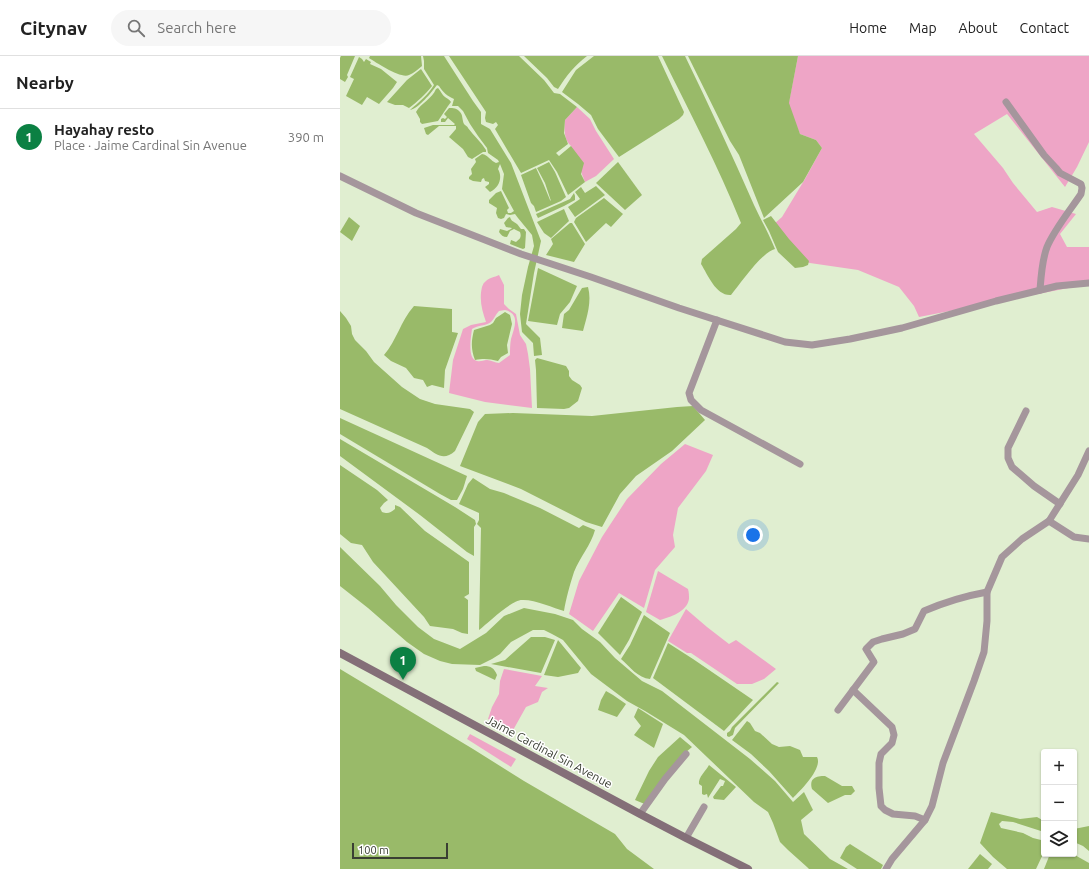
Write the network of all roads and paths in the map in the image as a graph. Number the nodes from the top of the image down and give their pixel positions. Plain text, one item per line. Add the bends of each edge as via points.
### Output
1 (1006, 102) dead end
2 (340, 176) edge
3 (1089, 283) edge
4 (1040, 290) junction
5 (717, 320) junction
6 (1026, 411) dead end
7 (1089, 451) edge
8 (800, 464) dead end
9 (1060, 504) junction
10 (1049, 521) junction
11 (1089, 539) edge
12 (987, 592) junction
13 (340, 653) edge
14 (853, 690) junction
15 (838, 710) dead end
16 (686, 754) dead end
17 (704, 807) dead end
18 (640, 814) junction
19 (925, 820) junction
20 (686, 838) junction
21 (748, 869) edge
22 (886, 869) edge

1 - 4 street via 1032,140 1060,173 1081,184 1082,188 1081,194 1047,248
2 - 5 street via 416,212 521,254
3 - 4 street
4 - 5 street via 996,300 902,328 812,345 785,342
5 - 8 street via 689,392 691,400 701,410
6 - 9 street via 1008,448 1008,458 1012,467
7 - 9 street
9 - 10 street
10 - 11 street via 1074,537
10 - 12 street via 1022,539 1002,557
12 - 14 street via 961,597 924,611 915,629 873,642 866,649 874,662
12 - 19 street via 984,652
13 - 18 main road, Jaime Cardinal Sin Avenue
14 - 15 street
14 - 19 street via 892,727 894,735 892,743 881,754 879,763 881,806 893,814 915,816
16 - 18 street
17 - 20 street
18 - 20 main road, Jaime Cardinal Sin Avenue
19 - 22 street
20 - 21 main road, Jaime Cardinal Sin Avenue

